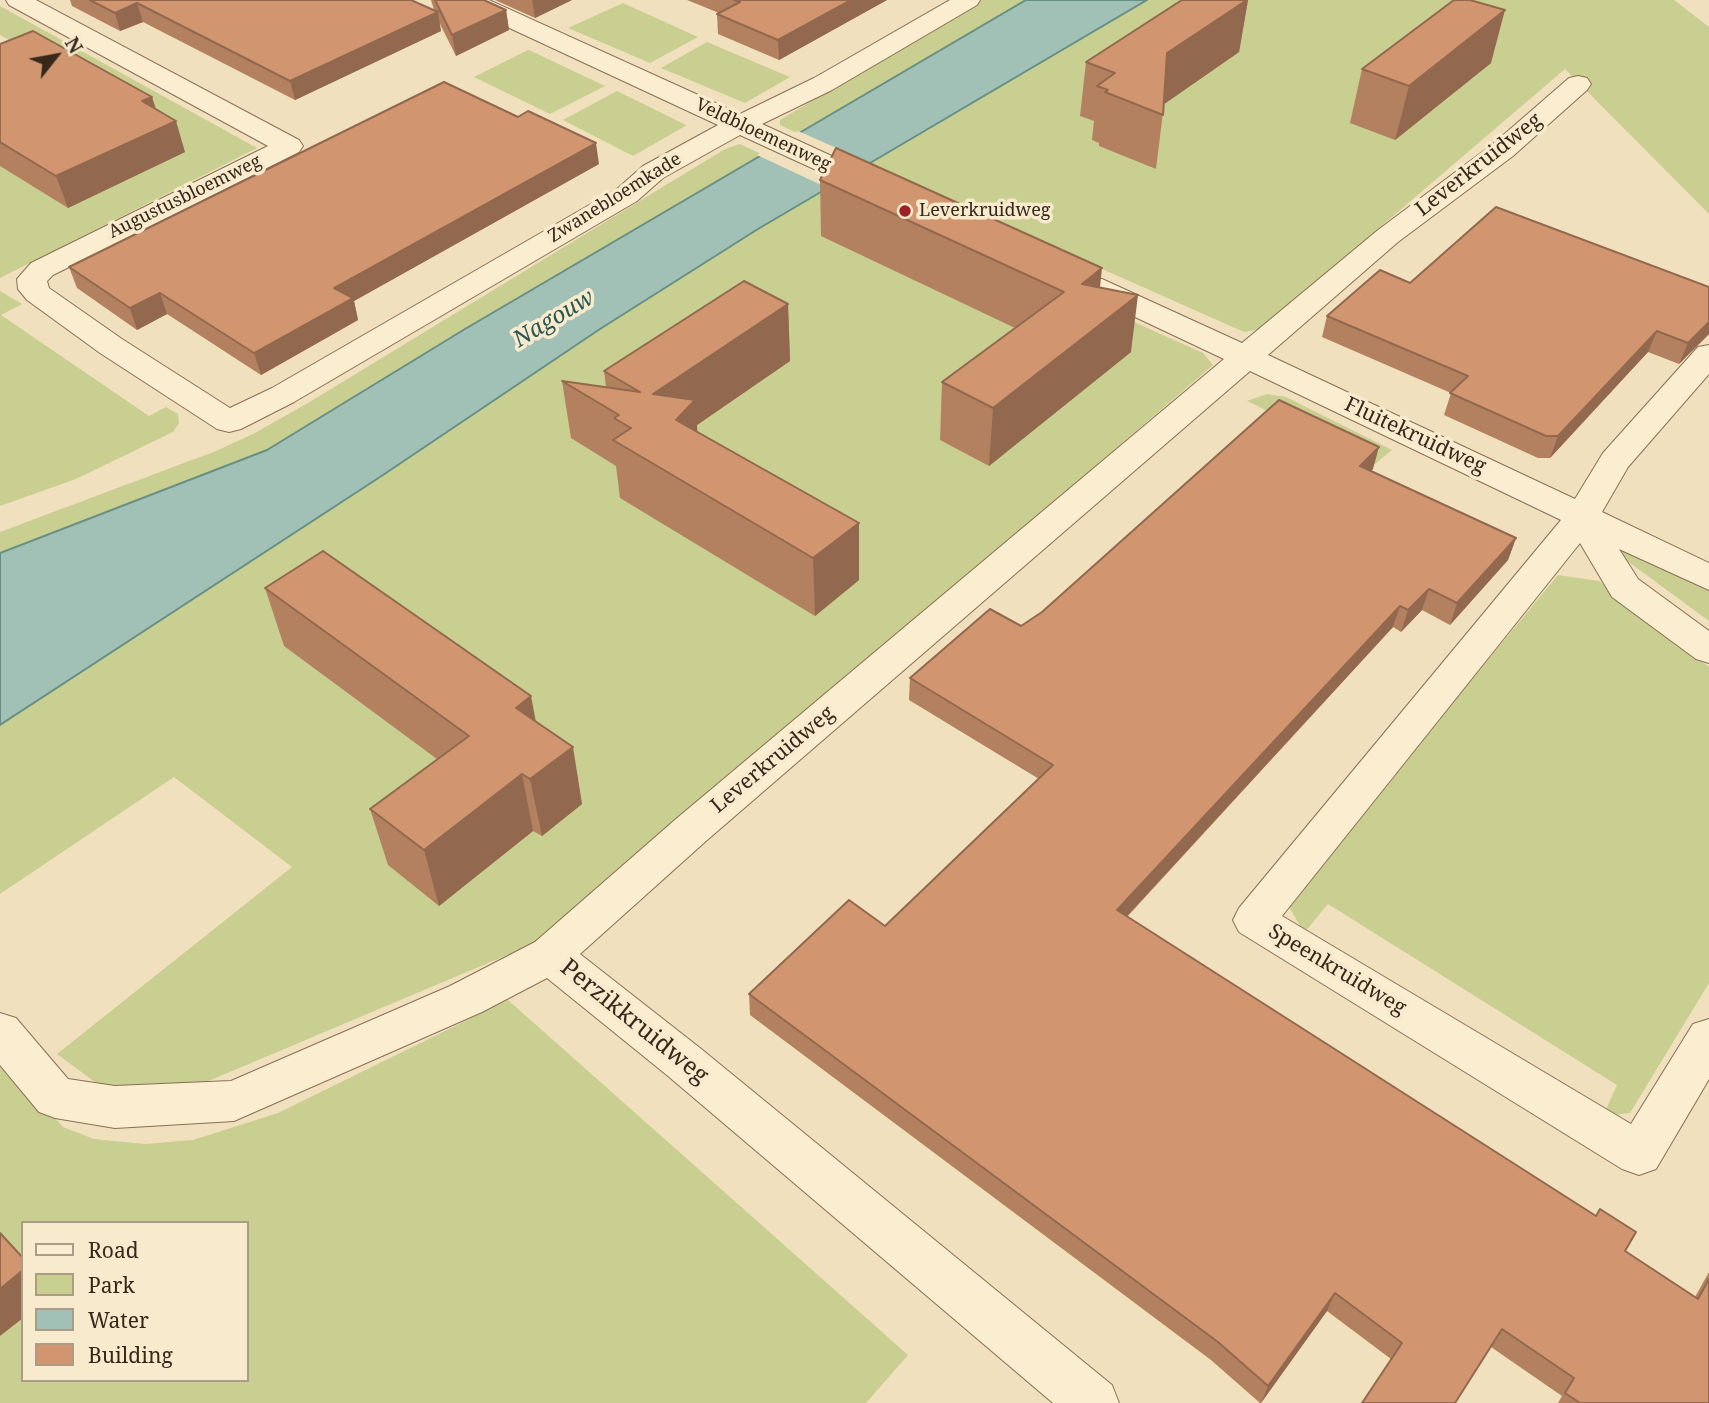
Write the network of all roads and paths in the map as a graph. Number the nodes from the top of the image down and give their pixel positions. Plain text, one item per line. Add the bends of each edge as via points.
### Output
1 (18, 0) edge
2 (469, 0) edge
3 (968, 0) edge
4 (1578, 84) dead end
5 (753, 131) junction
6 (889, 193) edge
7 (1071, 276) edge
8 (1709, 354) edge
9 (1248, 357) junction
10 (229, 422) joint
11 (1582, 517) junction
12 (1709, 578) edge
13 (1709, 650) edge
14 (550, 955) junction
15 (0, 1032) edge
16 (1709, 1038) edge
17 (1093, 1403) edge

1 - 10 street, Augustusbloemweg via 289,146 41,269 32,279 38,294
2 - 5 street, Veldbloemenweg
3 - 5 street, Zwanebloemkade via 823,84
4 - 9 street, Leverkruidweg via 1503,150 1388,236
5 - 6 street, Veldbloemenweg
5 - 10 street, Zwanebloemkade via 704,142 653,172 627,195
7 - 9 street
8 - 11 street via 1615,461
9 - 11 street, Fluitekruidweg
9 - 14 street, Leverkruidweg
11 - 12 street, Fluitekruidweg
11 - 13 street via 1625,588
11 - 16 street, Speenkruidweg via 1254,920 1639,1154
14 - 15 street, Perzikkruidweg via 466,999 234,1101 115,1107 55,1098
14 - 17 street, Perzikkruidweg

